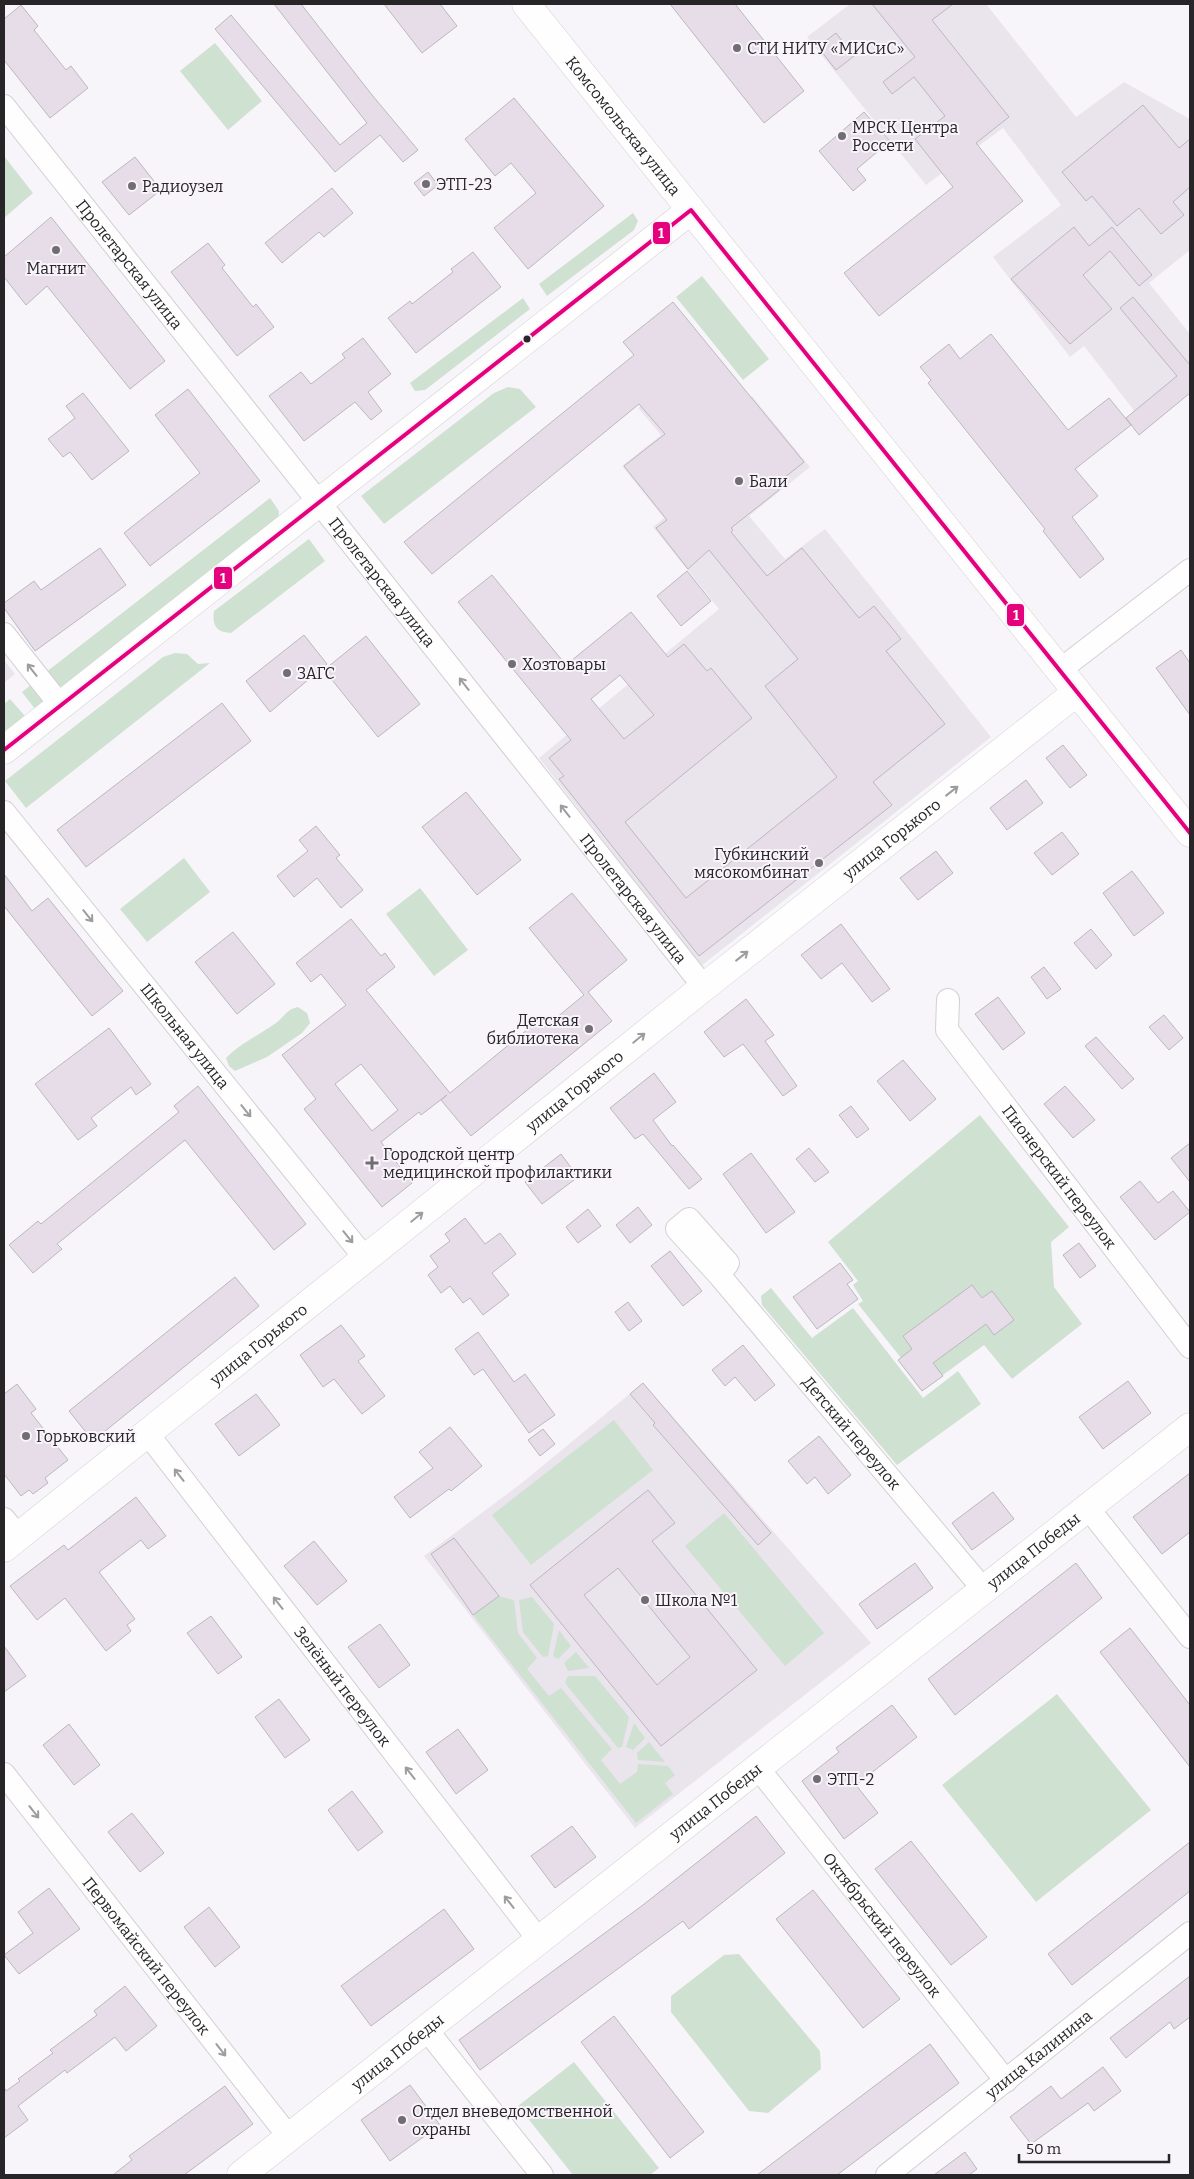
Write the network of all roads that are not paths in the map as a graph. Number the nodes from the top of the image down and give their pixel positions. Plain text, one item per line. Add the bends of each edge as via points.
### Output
1 (526, 4) edge
2 (4, 106) edge
3 (691, 210) junction
4 (318, 504) junction
5 (1190, 570) edge
6 (4, 634) edge
7 (1060, 670) junction
8 (1077, 692) junction
9 (61, 706) junction
10 (4, 750) edge
11 (4, 812) edge
12 (1190, 833) edge
13 (704, 987) junction
14 (948, 1000) dead end
15 (365, 1258) junction
16 (719, 1274) dead end
17 (1190, 1347) edge
18 (1190, 1427) edge
19 (147, 1433) junction
20 (1088, 1508) junction
21 (8, 1534) edge
22 (984, 1590) junction
23 (1190, 1637) edge
24 (758, 1768) junction
25 (4, 1774) edge
26 (1190, 1933) edge
27 (539, 1940) junction
28 (426, 2029) junction
29 (1006, 2081) junction
30 (290, 2137) junction
31 (241, 2175) edge
32 (542, 2175) edge
33 (887, 2175) edge

1 - 3 street, Комсомольская улица
2 - 4 street, Пролетарская улица
3 - 4 street
3 - 7 street, Комсомольская улица
4 - 9 street
13 -> 4 street, Пролетарская улица
5 - 7 street
9 -> 6 street
7 - 8 street, Комсомольская улица
8 - 12 street, Комсомольская улица
13 -> 8 street, улица Горького
9 - 10 street
11 -> 15 street, Школьная улица
15 -> 13 street, улица Горького
14 - 17 street, Пионерский переулок via 947,1030
15 - 19 street, улица Горького
16 - 22 street, Детский переулок
18 - 20 street, улица Победы
19 - 21 street, улица Горького
27 -> 19 street, Зелёный переулок
20 - 22 street, улица Победы
20 - 23 street
22 - 24 street, улица Победы
24 - 27 street, улица Победы
24 - 29 street, Октябрьский переулок
25 -> 30 street, Первомайский переулок
26 - 29 street, улица Калинина
27 - 28 street, улица Победы
28 - 30 street, улица Победы
28 - 32 street
29 - 33 street, улица Калинина
30 - 31 street, улица Победы

